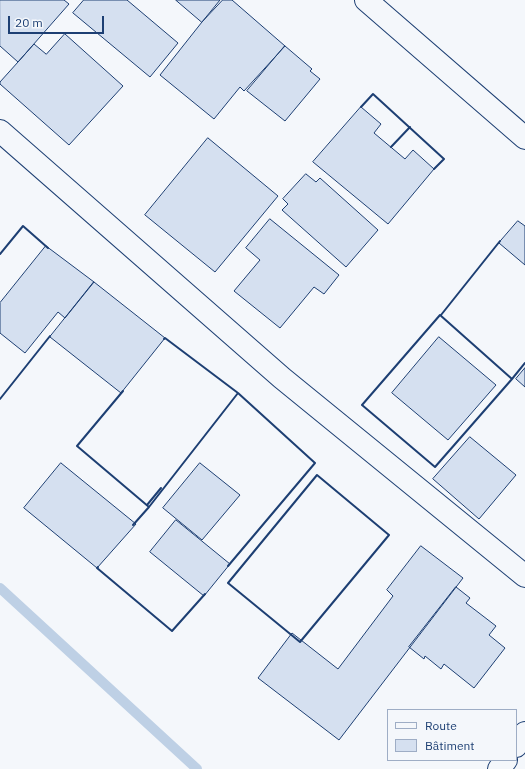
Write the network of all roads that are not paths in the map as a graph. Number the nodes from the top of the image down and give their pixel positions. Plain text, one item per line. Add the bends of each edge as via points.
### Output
1 (366, 0) edge
2 (0, 131) edge
3 (525, 138) edge
4 (525, 576) edge
5 (525, 733) edge
6 (517, 745) edge
7 (505, 761) edge
8 (499, 769) edge

1 - 3 street
2 - 4 street via 282,378
5 - 6 street
7 - 8 street

